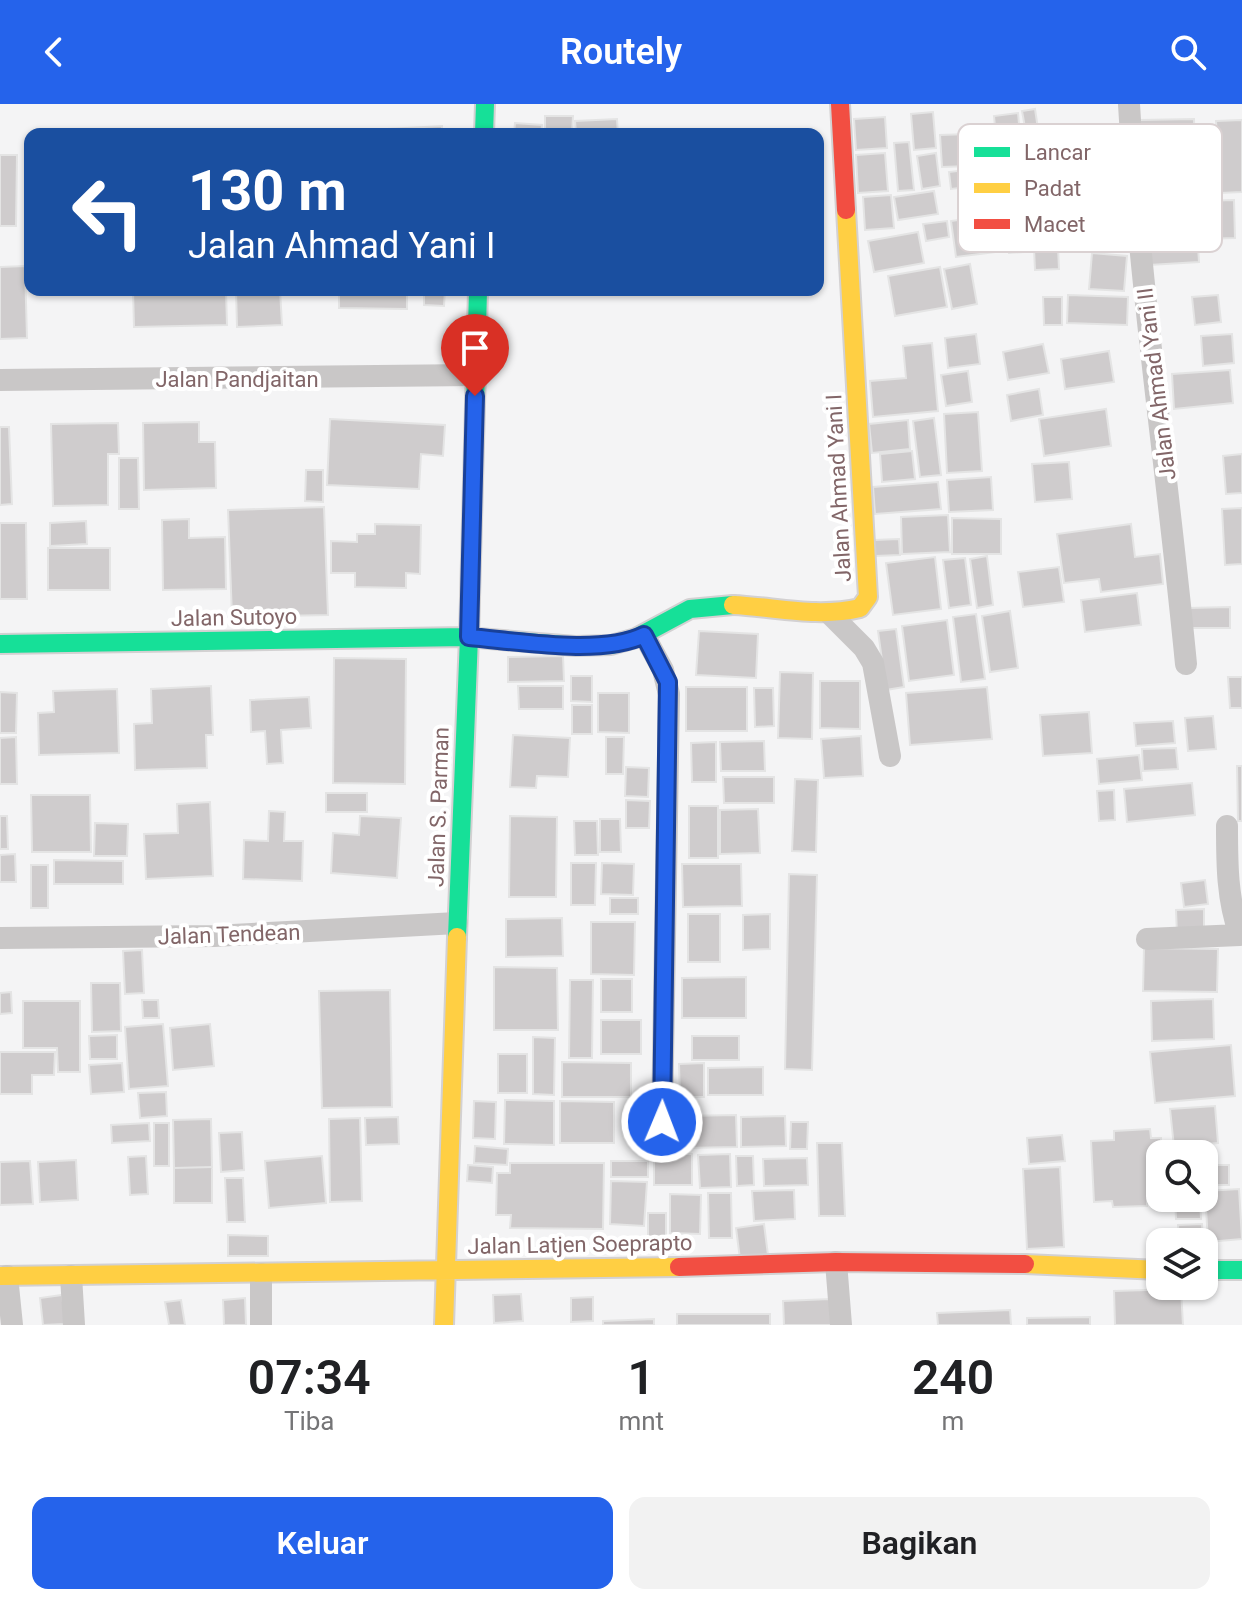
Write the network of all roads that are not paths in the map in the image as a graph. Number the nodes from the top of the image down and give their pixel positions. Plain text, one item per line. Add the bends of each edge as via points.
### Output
1 (485, 104) edge
2 (840, 104) edge
3 (1129, 104) edge
4 (1130, 124) edge
5 (484, 128) edge
6 (1140, 252) edge
7 (478, 296) edge
8 (475, 375) junction
9 (0, 380) edge
10 (830, 614) junction
11 (644, 635) junction
12 (469, 637) junction
13 (0, 644) edge
14 (1186, 664) dead end
15 (890, 756) dead end
16 (1227, 826) dead end
17 (457, 923) junction
18 (0, 938) edge
19 (1147, 939) dead end
20 (1241, 941) edge
21 (662, 1122) dead end
22 (836, 1262) junction
23 (444, 1269) junction
24 (1146, 1269) edge
25 (1218, 1270) edge
26 (1242, 1270) edge
27 (261, 1274) junction
28 (4, 1276) edge
29 (71, 1276) junction
30 (12, 1325) edge
31 (74, 1325) edge
32 (261, 1325) edge
33 (444, 1325) edge
34 (841, 1325) edge

1 - 5 street
2 - 10 street, Jalan Ahmad Yani I via 868,597 856,610
3 - 4 street, Jalan Ahmad Yani II
6 - 14 street, Jalan Ahmad Yani II
7 - 8 street, Jalan S. Parman
8 - 9 street, Jalan Pandjaitan
8 - 12 street, Jalan S. Parman
10 - 11 street, Jalan Ahmad Yani I via 704,606 671,615
10 - 15 street via 873,663
11 - 12 street, Jalan Ahmad Yani I via 595,646
11 - 21 street via 669,694
12 - 13 street, Jalan Sutoyo
12 - 17 street, Jalan S. Parman
16 - 20 street via 1227,871
17 - 18 street, Jalan Tendean via 214,936
17 - 23 street, Jalan S. Parman
19 - 20 street
22 - 23 street, Jalan Latjen Soeprapto
22 - 24 street, Jalan Latjen Soeprapto
22 - 34 street
23 - 27 street, Jalan Latjen Soeprapto
23 - 33 street, Jalan S. Parman
25 - 26 street
27 - 29 street, Jalan Latjen Soeprapto
27 - 32 street
28 - 29 street, Jalan Latjen Soeprapto
28 - 30 street
29 - 31 street

